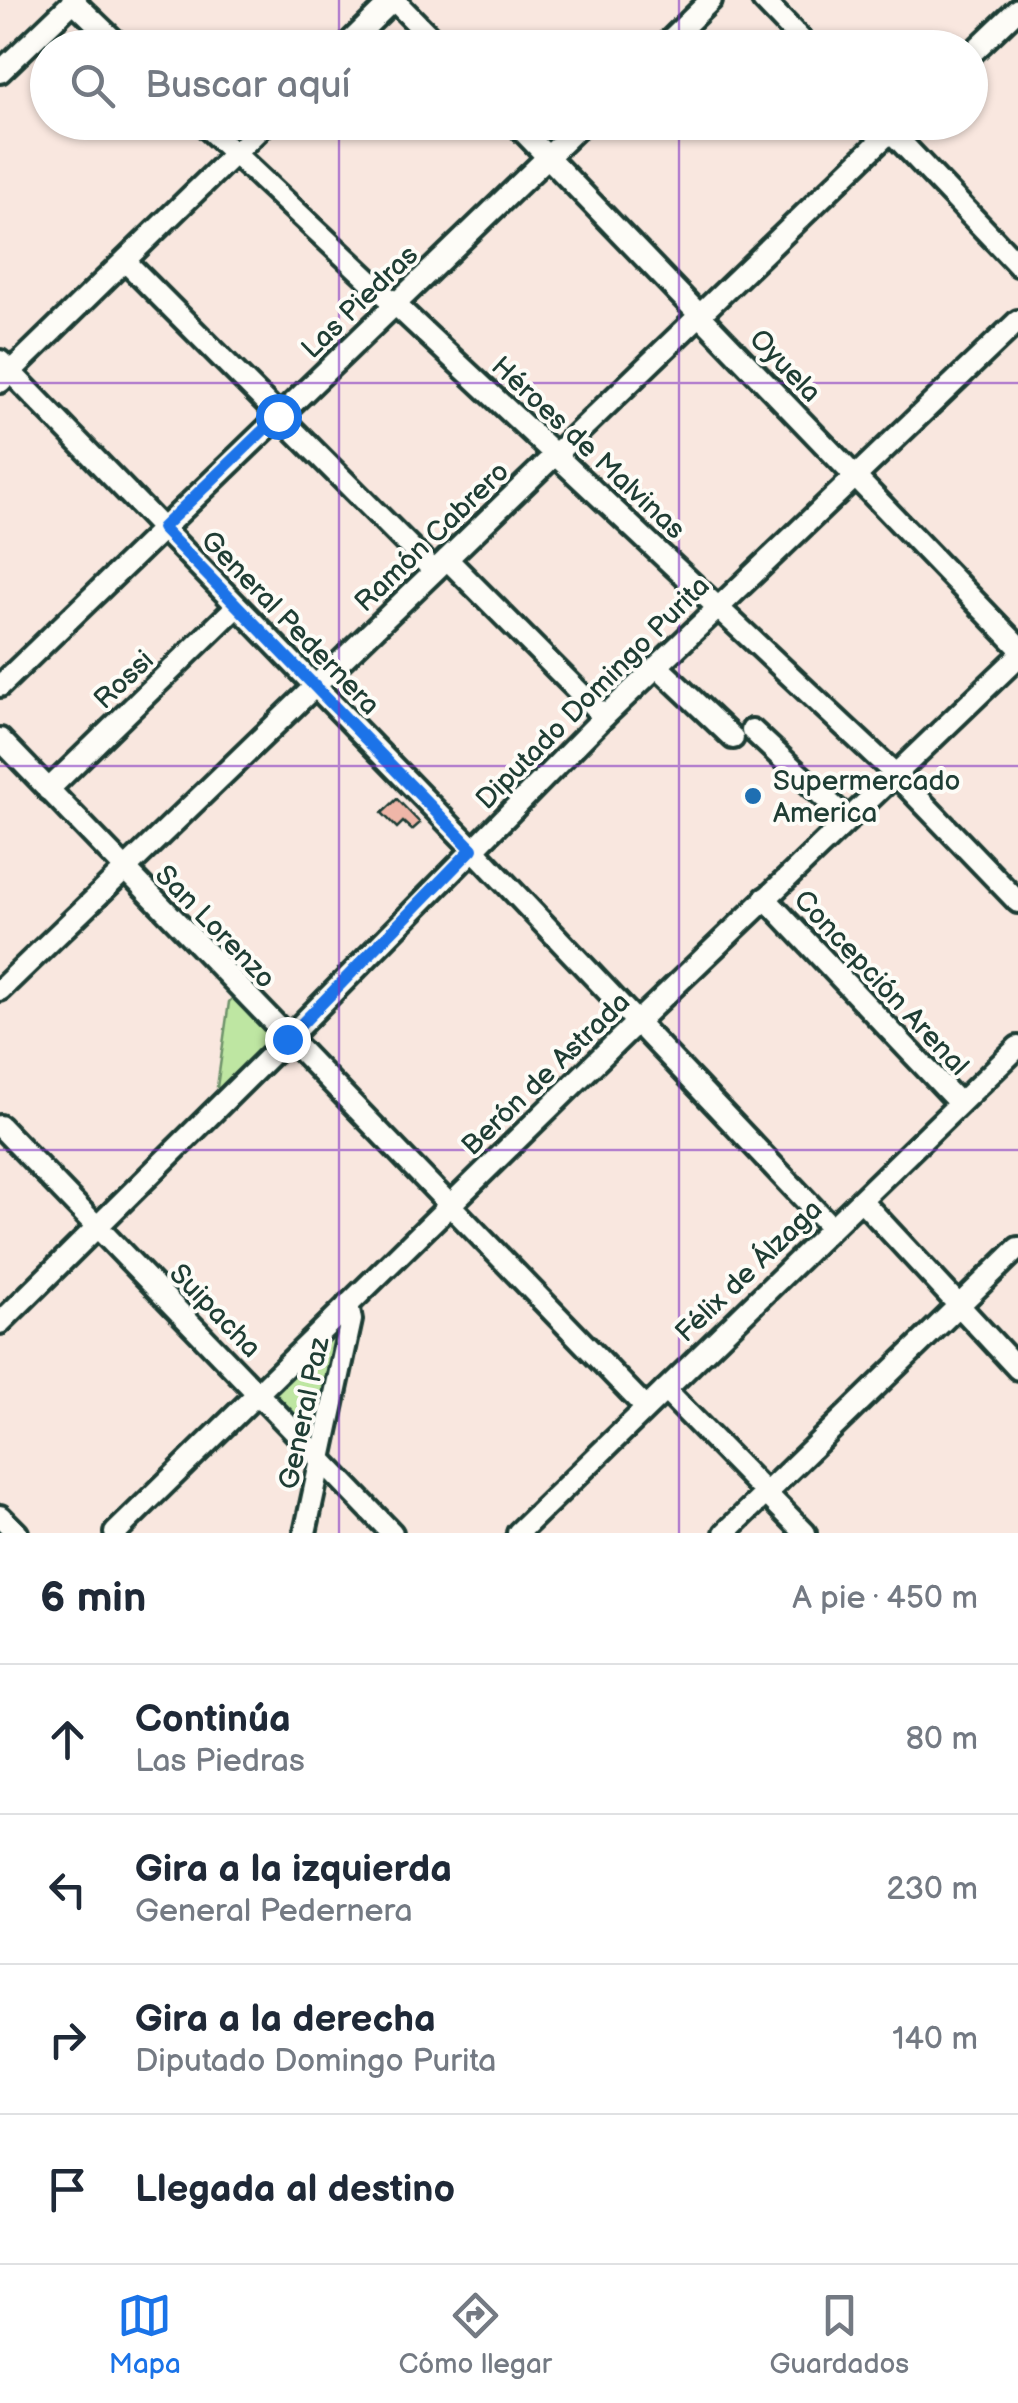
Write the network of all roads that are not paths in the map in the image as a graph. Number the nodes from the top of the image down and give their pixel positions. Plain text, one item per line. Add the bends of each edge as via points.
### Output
1 (73, 0) edge
2 (394, 0) edge
3 (711, 0) edge
4 (763, 0) edge
5 (1018, 10) edge
6 (43, 30) edge
7 (104, 30) edge
8 (363, 30) edge
9 (423, 30) edge
10 (680, 30) edge
11 (792, 30) edge
12 (988, 38) edge
13 (30, 42) edge
14 (0, 72) edge
15 (220, 140) edge
16 (249, 140) edge
17 (531, 140) edge
18 (565, 140) edge
19 (876, 140) edge
20 (905, 140) edge
21 (235, 154) junction
22 (548, 157) junction
23 (125, 261) junction
24 (1018, 265) edge
25 (397, 304) junction
26 (700, 315) junction
27 (1018, 321) edge
28 (4, 372) edge
29 (278, 416) junction
30 (556, 454) junction
31 (854, 477) junction
32 (162, 528) junction
33 (440, 565) junction
34 (236, 606) junction
35 (718, 606) junction
36 (1018, 646) edge
37 (1018, 656) edge
38 (656, 666) junction
39 (0, 686) edge
40 (315, 686) junction
41 (604, 718) junction
42 (0, 740) edge
43 (896, 774) junction
44 (48, 790) junction
45 (848, 820) junction
46 (472, 849) junction
47 (123, 870) junction
48 (765, 898) junction
49 (1018, 902) edge
50 (0, 990) edge
51 (637, 1022) junction
52 (287, 1039) junction
53 (1018, 1047) edge
54 (959, 1103) junction
55 (0, 1126) edge
56 (861, 1200) junction
57 (450, 1205) junction
58 (830, 1226) junction
59 (97, 1227) junction
60 (1018, 1248) edge
61 (348, 1304) junction
62 (959, 1306) junction
63 (0, 1323) edge
64 (1018, 1370) edge
65 (665, 1390) junction
66 (258, 1394) junction
67 (645, 1407) junction
68 (322, 1461) junction
69 (766, 1493) junction
70 (0, 1516) edge
71 (17, 1533) edge
72 (115, 1533) edge
73 (305, 1533) edge
74 (392, 1533) edge
75 (518, 1533) edge
76 (725, 1533) edge
77 (804, 1533) edge

1 - 6 street
1 - 7 street
2 - 8 street
2 - 9 street
3 - 10 street
4 - 11 street
5 - 12 street
13 - 14 street
15 - 21 street, Héroes de Malvinas
16 - 21 street
17 - 22 street, Oyuela
18 - 22 street, Las Piedras
19 - 26 street, Ramón Cabrero
20 - 24 street
21 - 23 street
21 - 25 street, Héroes de Malvinas
22 - 25 street, Las Piedras
22 - 26 street, Oyuela
23 - 28 street
23 - 29 street
25 - 29 street, Las Piedras
25 - 30 street, Héroes de Malvinas
26 - 30 street, Ramón Cabrero
26 - 31 street, Oyuela
27 - 31 street, Diputado Domingo Purita
28 - 32 street, General Pedernera
29 - 32 street, Las Piedras
29 - 33 street
30 - 33 street, Ramón Cabrero
30 - 35 street, Héroes de Malvinas
31 - 35 street, Diputado Domingo Purita
31 - 36 street, Oyuela
32 - 34 street, General Pedernera
32 - 39 street, Las Piedras
33 - 40 street, Ramón Cabrero
33 - 41 street
34 - 40 street, General Pedernera
34 - 44 street, Rossi
35 - 38 street, Diputado Domingo Purita
35 - 43 street, Héroes de Malvinas
37 - 43 street, Berón de Astrada
38 - 41 street, Diputado Domingo Purita
38 - 45 street
40 - 46 street, General Pedernera
40 - 47 street, Ramón Cabrero
41 - 46 street, Diputado Domingo Purita
42 - 44 street, San Lorenzo
43 - 45 street, Berón de Astrada
43 - 49 street, Héroes de Malvinas
44 - 47 street, San Lorenzo
45 - 48 street, Berón de Astrada
46 - 51 street, General Pedernera
46 - 52 street, Diputado Domingo Purita
47 - 50 street, Ramón Cabrero
47 - 52 street, San Lorenzo
48 - 51 street, Berón de Astrada
48 - 54 street, Concepción Arenal
51 - 57 street, Berón de Astrada
51 - 58 street, General Pedernera
52 - 57 street, San Lorenzo
52 - 59 street, Diputado Domingo Purita
53 - 54 street, Félix de Álzaga
54 - 56 street, Félix de Álzaga
55 - 59 street, Suipacha
56 - 58 street, Félix de Álzaga
56 - 62 street
57 - 61 street, Berón de Astrada
57 - 67 street, San Lorenzo
58 - 65 street, Félix de Álzaga
59 - 63 street, Diputado Domingo Purita
59 - 66 street, Suipacha
60 - 62 street
61 - 66 street, Berón de Astrada
61 - 68 street, General Paz via 351,1320
62 - 64 street
62 - 69 street
65 - 67 street, Félix de Álzaga
65 - 69 street
66 - 68 street, Suipacha
66 - 72 street, Berón de Astrada
67 - 75 street, Félix de Álzaga
68 - 73 street, General Paz
68 - 74 street, Suipacha
69 - 76 street
69 - 77 street
70 - 71 street

